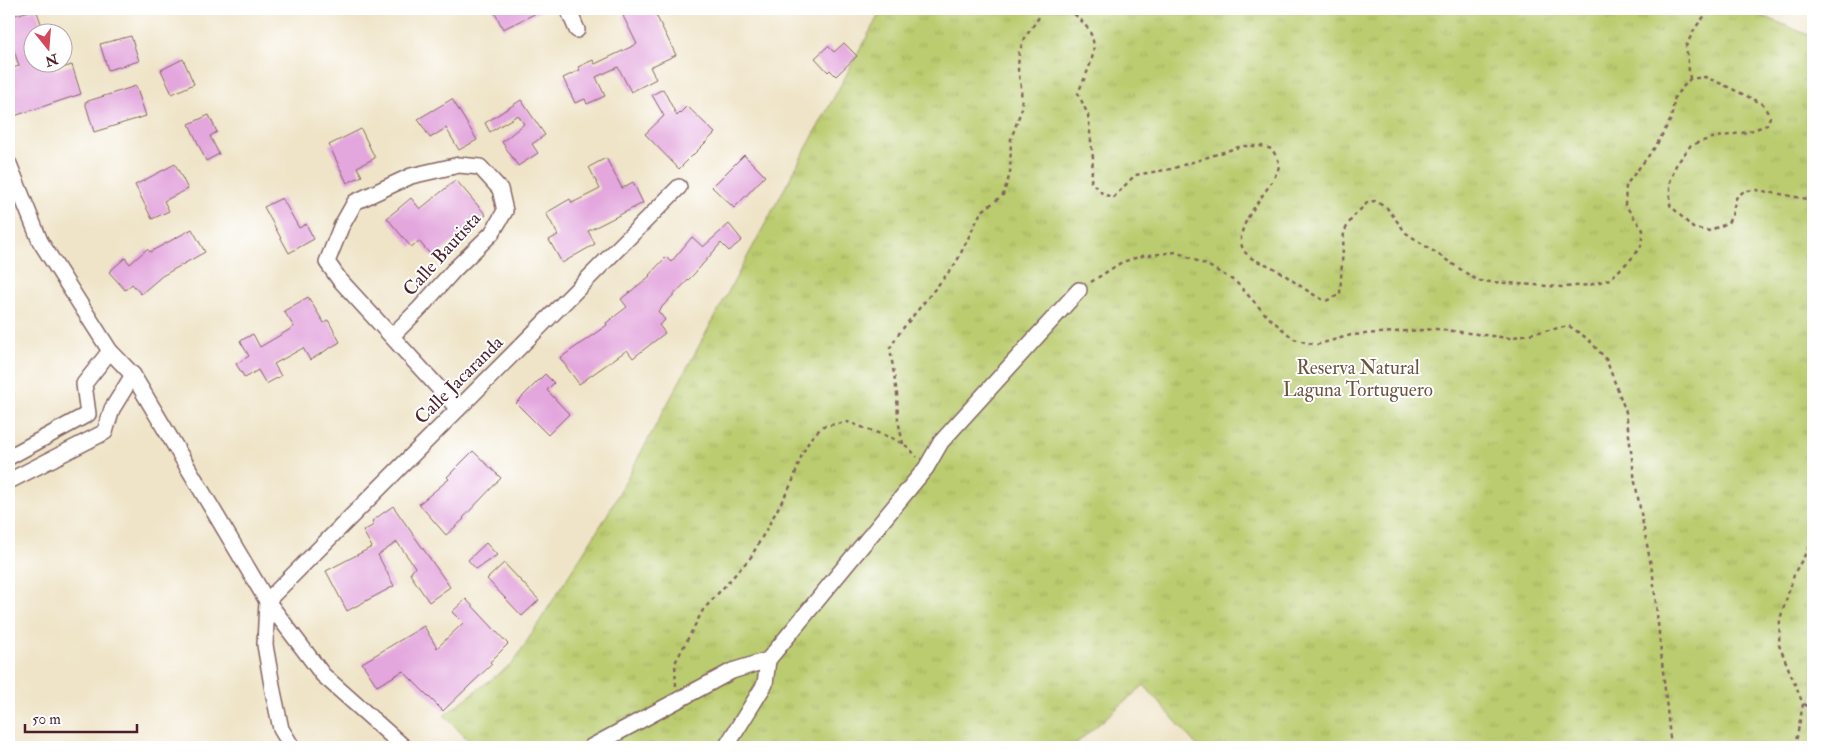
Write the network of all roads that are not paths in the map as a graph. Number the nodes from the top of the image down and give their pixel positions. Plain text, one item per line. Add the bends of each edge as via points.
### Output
1 (568, 9) edge
2 (578, 30) dead end
3 (9, 164) edge
4 (679, 187) dead end
5 (1079, 290) road end
6 (392, 336) junction
7 (110, 351) junction
8 (133, 375) junction
9 (458, 409) junction
10 (9, 457) edge
11 (9, 481) edge
12 (267, 602) junction
13 (768, 660) junction
14 (400, 746) edge
15 (292, 747) edge
16 (591, 747) edge
17 (726, 747) edge

1 - 2 street
3 - 7 street via 40,241
4 - 9 street, Calle Jacaranda
5 - 13 street via 941,442 926,468
6 - 6 street, Calle Bautista via 327,262 341,227 355,202 411,176 459,165 480,167 500,189 505,212 492,233
6 - 9 street, Calle Bautista
7 - 8 street
7 - 10 street via 84,384 88,414
8 - 11 street via 112,409 106,432
8 - 12 street
9 - 12 street, Calle Jacaranda
12 - 14 street via 323,675
12 - 15 street via 265,645 272,691 280,729
13 - 16 street via 732,670
13 - 17 street via 765,684

